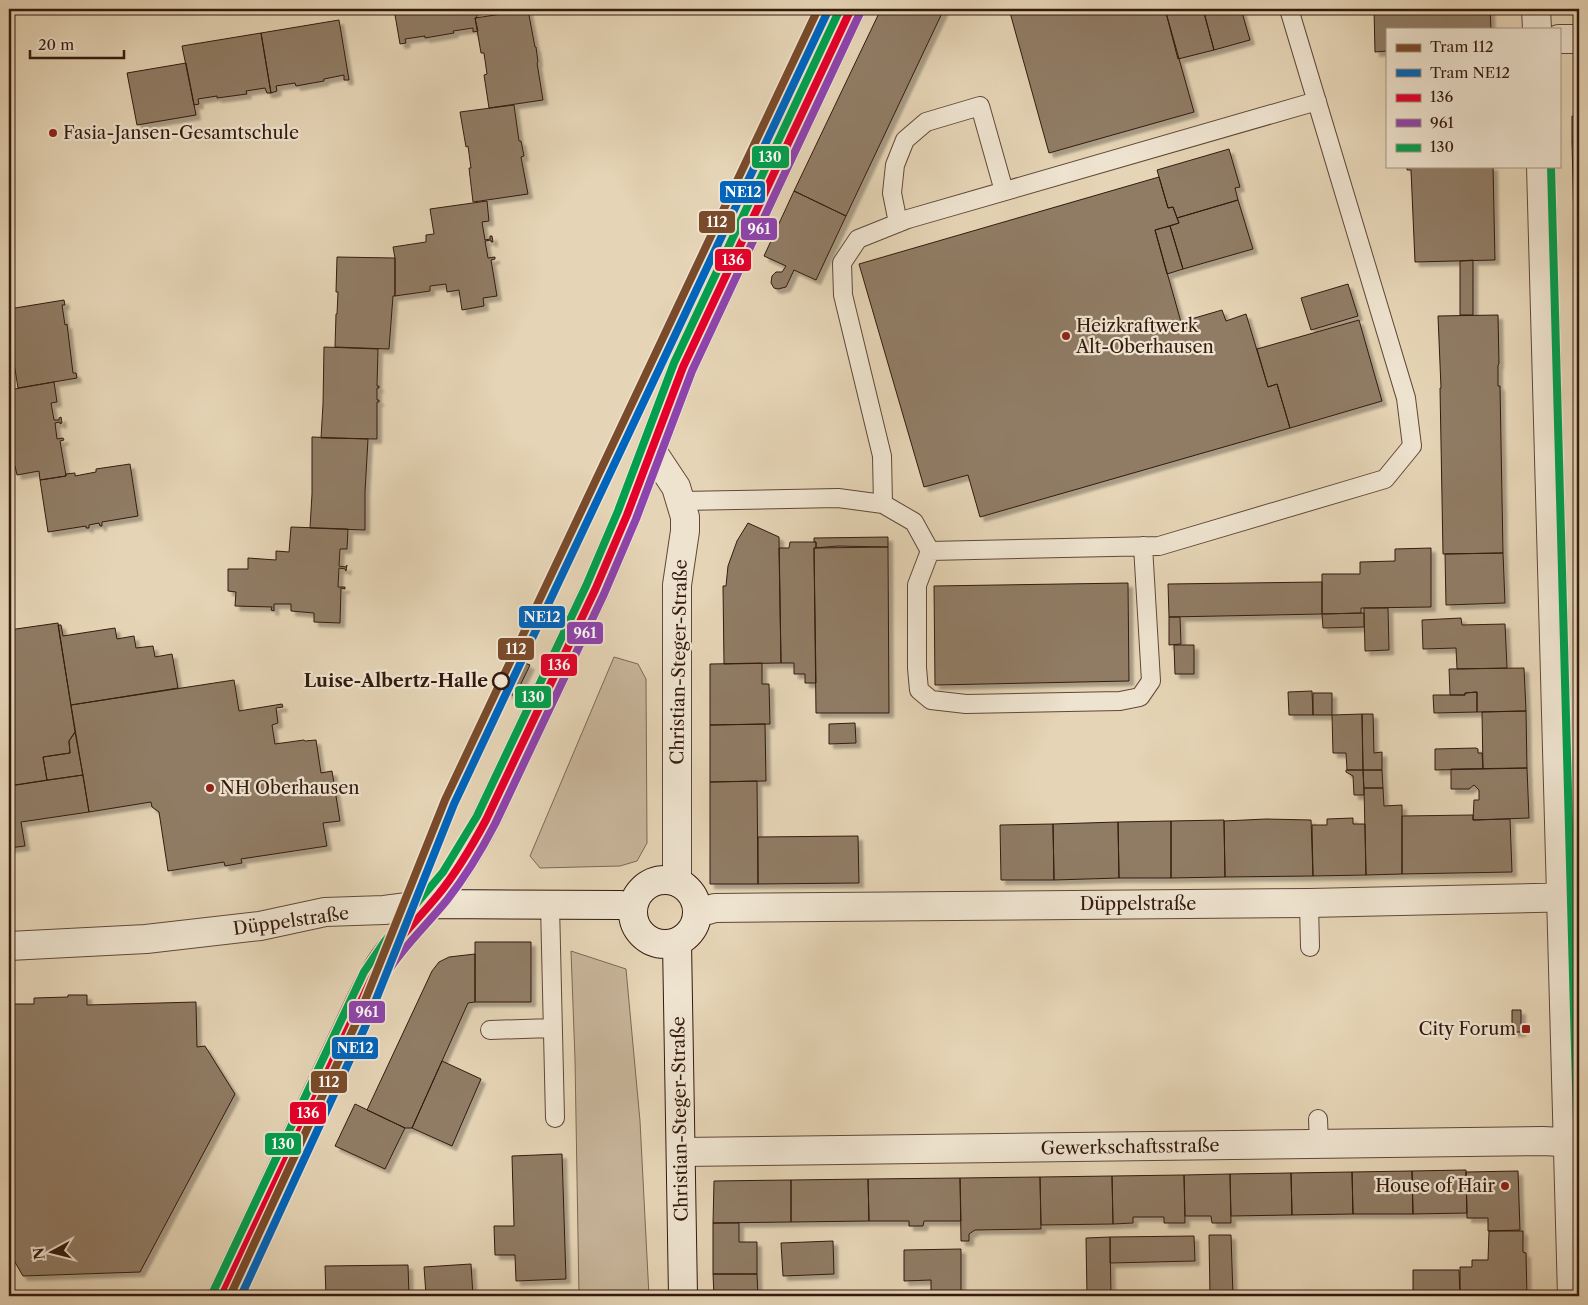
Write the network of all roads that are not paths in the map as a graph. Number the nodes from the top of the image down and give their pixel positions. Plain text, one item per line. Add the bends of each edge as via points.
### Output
1 (851, 9) edge
2 (1289, 9) edge
3 (1536, 9) edge
4 (1537, 28) edge
5 (1560, 39) edge
6 (1579, 39) edge
7 (1317, 100) junction
8 (1541, 168) edge
9 (1004, 191) junction
10 (898, 223) junction
11 (652, 451) junction
12 (681, 501) junction
13 (884, 504) junction
14 (1143, 546) junction
15 (930, 550) junction
16 (677, 882) junction
17 (1570, 897) edge
18 (1308, 903) junction
19 (431, 904) junction
20 (550, 905) junction
21 (633, 908) junction
22 (697, 912) junction
23 (677, 942) junction
24 (9, 946) edge
25 (1310, 947) dead end
26 (552, 1028) junction
27 (490, 1030) dead end
28 (556, 1118) dead end
29 (1573, 1143) edge
30 (681, 1152) junction
31 (222, 1296) edge
32 (683, 1296) edge
33 (1572, 1296) edge

1 - 11 street via 683,367
2 - 7 lane
3 - 4 street
5 - 6 street
7 - 9 lane
7 - 14 lane via 1406,398 1412,446 1385,479 1159,546
8 - 17 street
9 - 10 lane
9 - 10 lane via 980,106 926,122 905,140 895,165 892,193
10 - 13 lane via 858,239 842,263 842,295 882,456
11 - 12 street, Christian-Steger-Straße via 676,487
11 - 19 street via 595,590 486,820 473,846
12 - 13 lane via 838,498
12 - 16 street, Christian-Steger-Straße via 685,530 677,585
13 - 15 lane via 914,522
14 - 15 lane
14 - 15 lane via 1151,681 1140,697 1110,701 966,704 931,700 919,690 917,586
16 - 21 street via 662,880 648,884 638,895
16 - 22 street via 692,894
17 - 18 street, Düppelstraße
17 - 29 street
18 - 22 street, Düppelstraße via 715,908
18 - 25 lane
19 - 20 street, Düppelstraße
19 - 24 street, Düppelstraße via 325,912 260,926 146,939
19 - 31 street via 385,958 362,998
20 - 21 street, Düppelstraße via 622,905
20 - 26 lane
21 - 23 street via 635,925 646,938 661,944
22 - 23 street via 692,930
23 - 30 street, Christian-Steger-Straße
26 - 27 lane
26 - 28 lane
29 - 30 street, Gewerkschaftsstraße via 1319,1132
29 - 33 street
30 - 32 street, Christian-Steger-Straße

